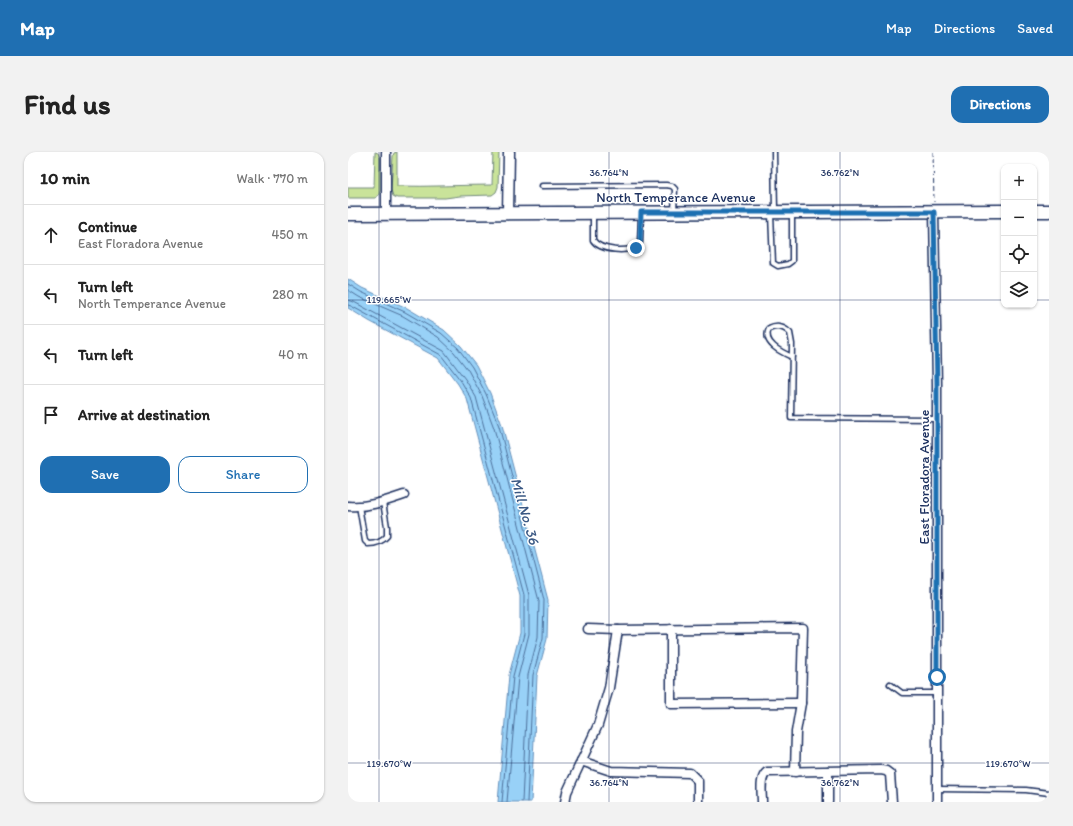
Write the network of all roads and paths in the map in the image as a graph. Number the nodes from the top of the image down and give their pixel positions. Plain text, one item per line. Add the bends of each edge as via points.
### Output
1 (386, 152) edge
2 (508, 152) edge
3 (774, 152) edge
4 (933, 152) edge
5 (542, 186) dead end
6 (1001, 211) edge
7 (1037, 211) edge
8 (1049, 211) edge
9 (641, 212) junction
10 (674, 212) junction
11 (773, 212) junction
12 (792, 212) junction
13 (934, 212) junction
14 (386, 213) junction
15 (508, 213) junction
16 (593, 213) junction
17 (348, 214) edge
18 (792, 356) junction
19 (937, 420) junction
20 (404, 495) dead end
21 (383, 502) junction
22 (348, 506) edge
23 (359, 506) junction
24 (588, 629) dead end
25 (671, 629) junction
26 (618, 630) junction
27 (890, 684) dead end
28 (937, 693) junction
29 (801, 703) junction
30 (581, 761) junction
31 (828, 771) junction
32 (795, 772) junction
33 (937, 789) junction
34 (1049, 793) edge
35 (565, 802) edge
36 (698, 802) edge
37 (762, 802) edge
38 (828, 802) edge
39 (892, 802) edge
40 (937, 802) edge

1 - 14 street
2 - 15 street
3 - 11 lane
4 - 13 path
5 - 10 lane via 672,186 675,189
6 - 13 main road, North Temperance Avenue
7 - 8 main road
9 - 10 main road, North Temperance Avenue
9 - 16 main road, North Temperance Avenue
9 - 16 lane via 640,242 630,249 599,247 593,240
10 - 11 main road, North Temperance Avenue
11 - 12 main road, North Temperance Avenue
11 - 12 lane via 773,263 778,266 792,261
12 - 13 main road, North Temperance Avenue
13 - 19 street, East Floradora Avenue
14 - 15 main road, North Temperance Avenue
14 - 17 main road, North Temperance Avenue
15 - 16 main road, North Temperance Avenue
18 - 18 lane via 790,333 782,327 769,329 769,342 783,353
18 - 19 lane via 791,418
19 - 28 street, East Floradora Avenue
20 - 21 street
21 - 23 street
21 - 23 lane via 387,536 372,544 364,541
22 - 23 street
24 - 26 street
25 - 26 street
25 - 29 street via 671,704
25 - 29 street via 803,628
26 - 30 street via 609,688 598,724
27 - 28 lane via 902,693
28 - 33 street, East Floradora Avenue
29 - 32 street via 796,732
30 - 35 street via 566,792
30 - 36 street via 611,771 690,773 698,781
31 - 32 street
31 - 38 street
31 - 39 street via 886,771 891,778
32 - 37 street via 764,774
33 - 34 lane via 1026,790
33 - 40 street, East Floradora Avenue

